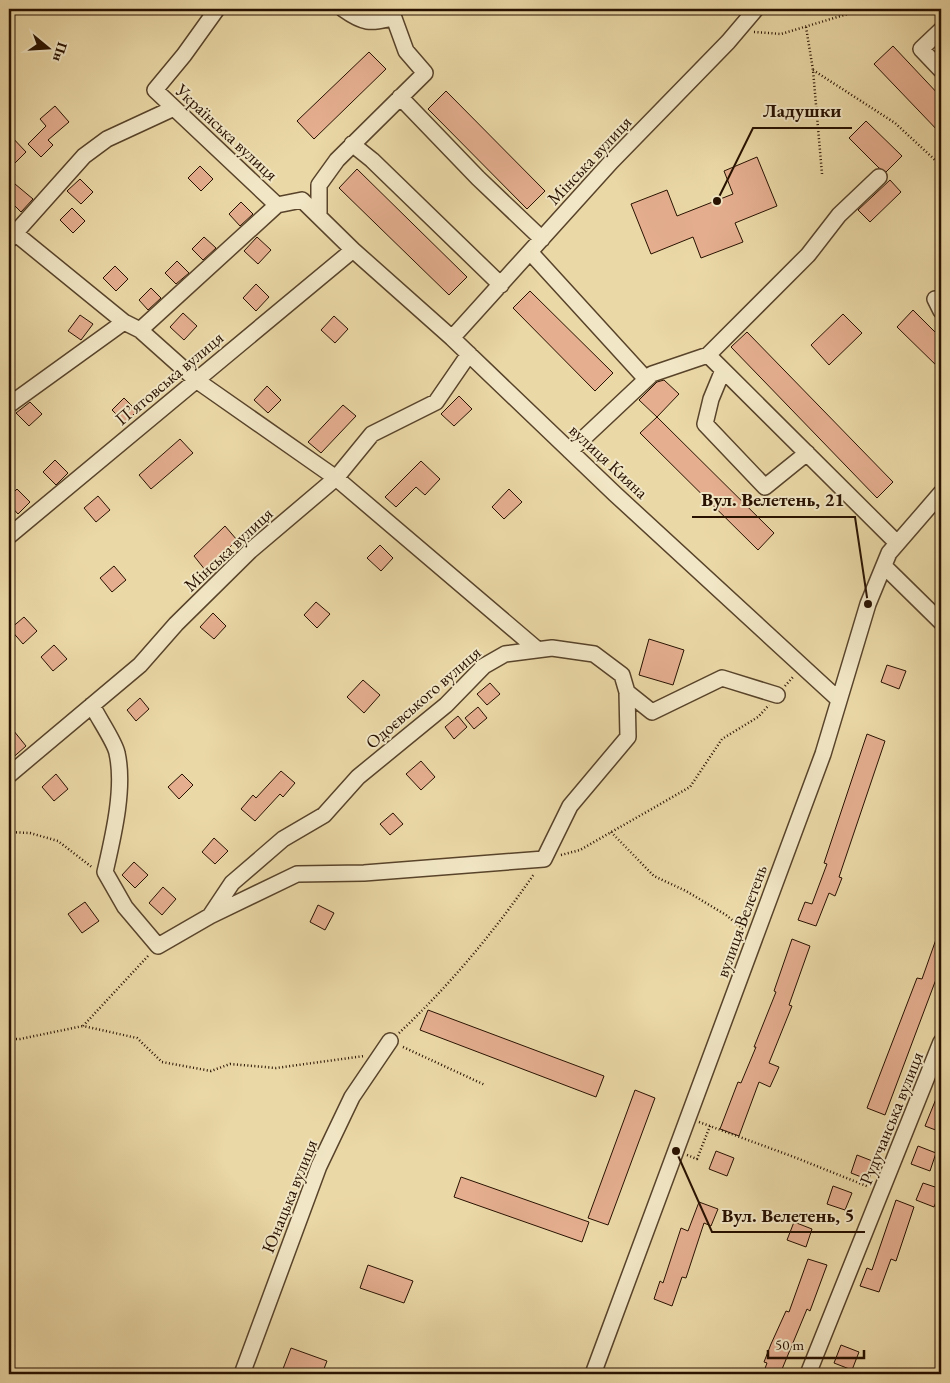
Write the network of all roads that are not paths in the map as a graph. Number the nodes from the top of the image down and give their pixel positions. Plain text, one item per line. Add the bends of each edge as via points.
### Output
1 (217, 9) edge
2 (343, 9) edge
3 (756, 9) edge
4 (941, 30) edge
5 (941, 70) edge
6 (400, 96) junction
7 (174, 108) junction
8 (352, 144) junction
9 (879, 176) dead end
10 (277, 205) junction
11 (319, 216) junction
12 (12, 237) edge
13 (542, 239) junction
14 (353, 250) junction
15 (530, 252) junction
16 (501, 285) junction
17 (124, 322) junction
18 (140, 330) junction
19 (452, 338) junction
20 (469, 354) junction
21 (708, 355) junction
22 (723, 370) junction
23 (646, 379) junction
24 (196, 380) junction
25 (9, 405) edge
26 (570, 450) junction
27 (807, 453) junction
28 (336, 478) junction
29 (941, 493) edge
30 (9, 536) edge
31 (896, 542) junction
32 (884, 566) junction
33 (941, 622) edge
34 (538, 650) junction
35 (627, 692) junction
36 (777, 695) road end
37 (839, 700) junction
38 (92, 706) junction
39 (9, 775) edge
40 (210, 916) junction
41 (390, 1041) road end
42 (941, 1042) edge
43 (242, 1374) edge
44 (593, 1374) edge
45 (808, 1374) edge

1 - 7 street, Українська вулиця via 155,90
2 - 6 street via 360,21 372,23 394,18 406,51 425,72
3 - 13 street, Мінська вулиця
4 - 5 street via 921,49
6 - 8 street
6 - 13 street
7 - 10 street, Українська вулиця
7 - 12 street via 107,139 84,156
8 - 11 street via 319,185
8 - 16 street
9 - 21 street via 838,215 795,268
10 - 11 street, Українська вулиця via 302,200
10 - 18 street
11 - 14 street, Українська вулиця
12 - 17 street
13 - 15 street, Мінська вулиця
14 - 19 street, вулиця Кияна
14 - 24 street, П’ятовська вулиця
15 - 16 street, Мінська вулиця
15 - 23 street
16 - 19 street, Мінська вулиця
17 - 18 street
17 - 25 street
18 - 24 street
19 - 20 street, вулиця Кияна
20 - 26 street, вулиця Кияна
20 - 28 street, Мінська вулиця via 436,402 372,434
21 - 22 street
21 - 23 street via 660,370
22 - 27 street
22 - 27 street via 710,399 705,424 765,487
23 - 26 street
24 - 28 street
24 - 30 street, П’ятовська вулиця
26 - 37 street, вулиця Кияна
27 - 31 street
28 - 34 street
28 - 38 street, Мінська вулиця via 250,551 176,624 140,665
29 - 31 street, вулиця Велетень
31 - 32 street, вулиця Велетень
32 - 33 street
32 - 37 street, вулиця Велетень via 868,604
34 - 35 street, Одоєвського вулиця via 552,648 594,654 622,675
34 - 40 street, Одоєвського вулиця via 505,654 484,666 446,705 358,777 324,815 283,839 232,883
35 - 36 street via 652,712 722,678
35 - 40 street, Одоєвського вулиця via 628,737 570,806 544,859 364,874 297,874
37 - 44 street, вулиця Велетень via 823,754
38 - 39 street, Мінська вулиця
38 - 40 street, Одоєвського вулиця via 117,752 119,779 113,837 105,872 125,907 158,946
41 - 43 street, Юнацька вулиця via 352,1097 319,1166
42 - 45 street, Рудучанська вулиця

